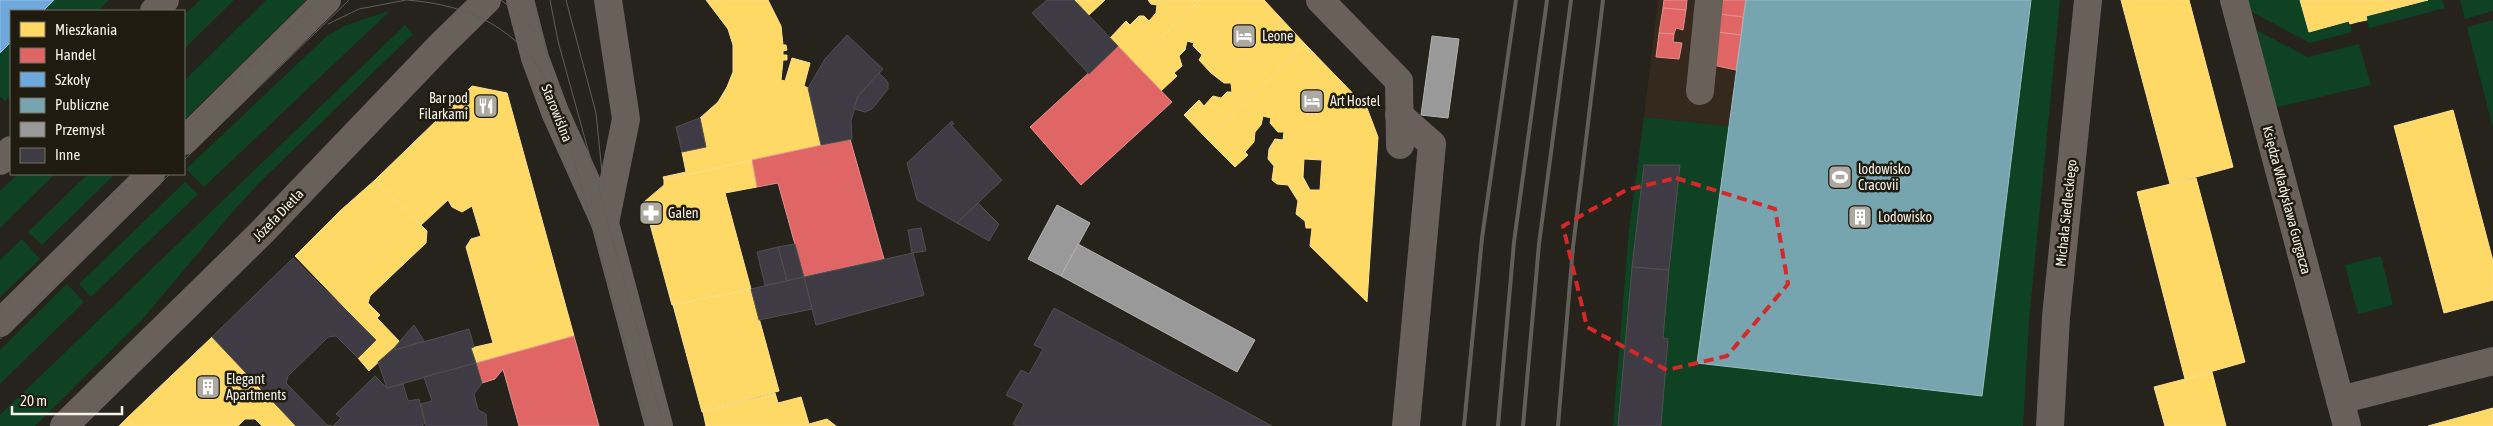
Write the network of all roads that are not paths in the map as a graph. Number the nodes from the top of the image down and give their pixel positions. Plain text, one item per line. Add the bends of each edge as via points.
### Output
1 (165, 0) edge
2 (344, 0) edge
3 (520, 0) edge
4 (608, 0) edge
5 (1320, 0) edge
6 (1709, 0) edge
7 (2088, 0) edge
8 (2234, 0) edge
9 (483, 1) edge
10 (322, 6) edge
11 (155, 10) edge
12 (1700, 91) dead end
13 (1399, 115) junction
14 (185, 141) edge
15 (1400, 145) dead end
16 (10, 151) edge
17 (0, 161) edge
18 (150, 175) edge
19 (604, 223) junction
20 (0, 322) edge
21 (2493, 361) edge
22 (2340, 400) junction
23 (64, 426) edge
24 (659, 426) edge
25 (1406, 426) edge
26 (2050, 426) edge
27 (2347, 426) edge

1 - 11 street
2 - 10 street
3 - 19 street, Starowiślna via 535,58 552,105
4 - 19 street, Starowiślna via 626,119
5 - 13 street via 1399,81
6 - 12 street
7 - 26 street, Michała Siedleckiego via 2056,317
8 - 22 street, Księdza Władysława Gurgacza
9 - 23 street, Józefa Dietla via 262,232
10 - 14 street
13 - 15 street
13 - 25 street via 1432,144
16 - 17 street
18 - 20 street
19 - 24 street, Starowiślna
21 - 22 street
22 - 27 street, Księdza Władysława Gurgacza

